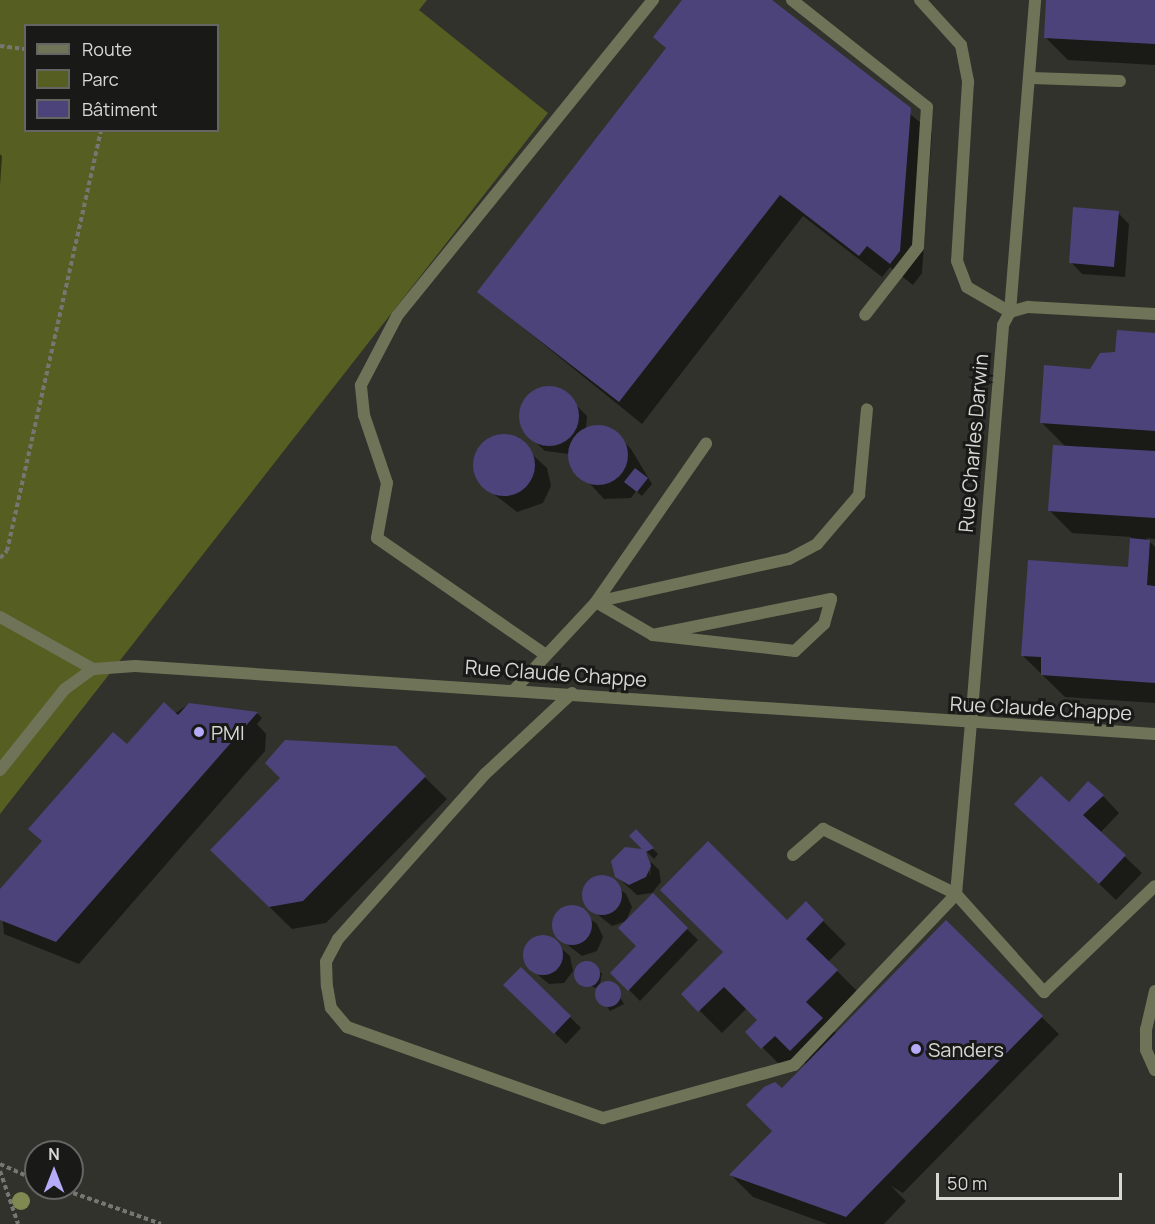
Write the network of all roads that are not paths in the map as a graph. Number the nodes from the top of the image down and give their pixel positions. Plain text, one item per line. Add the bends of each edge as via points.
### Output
1 (653, 0) edge
2 (792, 0) edge
3 (920, 0) edge
4 (1035, 0) edge
5 (1032, 78) junction
6 (1120, 81) dead end
7 (1010, 312) junction
8 (1155, 314) edge
9 (865, 315) dead end
10 (867, 409) dead end
11 (706, 444) dead end
12 (596, 602) junction
13 (0, 617) edge
14 (653, 635) junction
15 (543, 653) junction
16 (93, 669) junction
17 (514, 690) junction
18 (572, 693) junction
19 (971, 724) junction
20 (1155, 734) edge
21 (0, 770) edge
22 (793, 855) dead end
23 (1155, 886) edge
24 (956, 894) junction
25 (1155, 991) edge
26 (1155, 1070) edge

1 - 15 street via 397,316 361,385 364,415 387,483 377,538
2 - 9 street via 927,107 918,247
3 - 7 street via 961,45 968,82 957,261 967,287
4 - 5 street, Rue Charles Darwin
5 - 6 street
5 - 7 street, Rue Charles Darwin
7 - 8 street via 1049,307
7 - 19 street, Rue Charles Darwin via 1001,339
10 - 12 street via 859,495 817,544 789,559
11 - 12 street
12 - 14 street
12 - 15 street
13 - 16 street
14 - 14 street via 667,630 831,600 824,624 795,651
15 - 17 street
16 - 17 street, Rue Claude Chappe via 196,669
16 - 21 street via 65,689
17 - 18 street, Rue Claude Chappe
18 - 19 street, Rue Claude Chappe
18 - 24 street via 485,774 338,939 326,962 327,986 331,1008 347,1027 603,1118 794,1065
19 - 20 street, Rue Claude Chappe
19 - 24 street, Rue Charles Darwin
22 - 24 street via 823,829
23 - 24 street via 1044,992
25 - 26 street via 1146,1029 1146,1050

